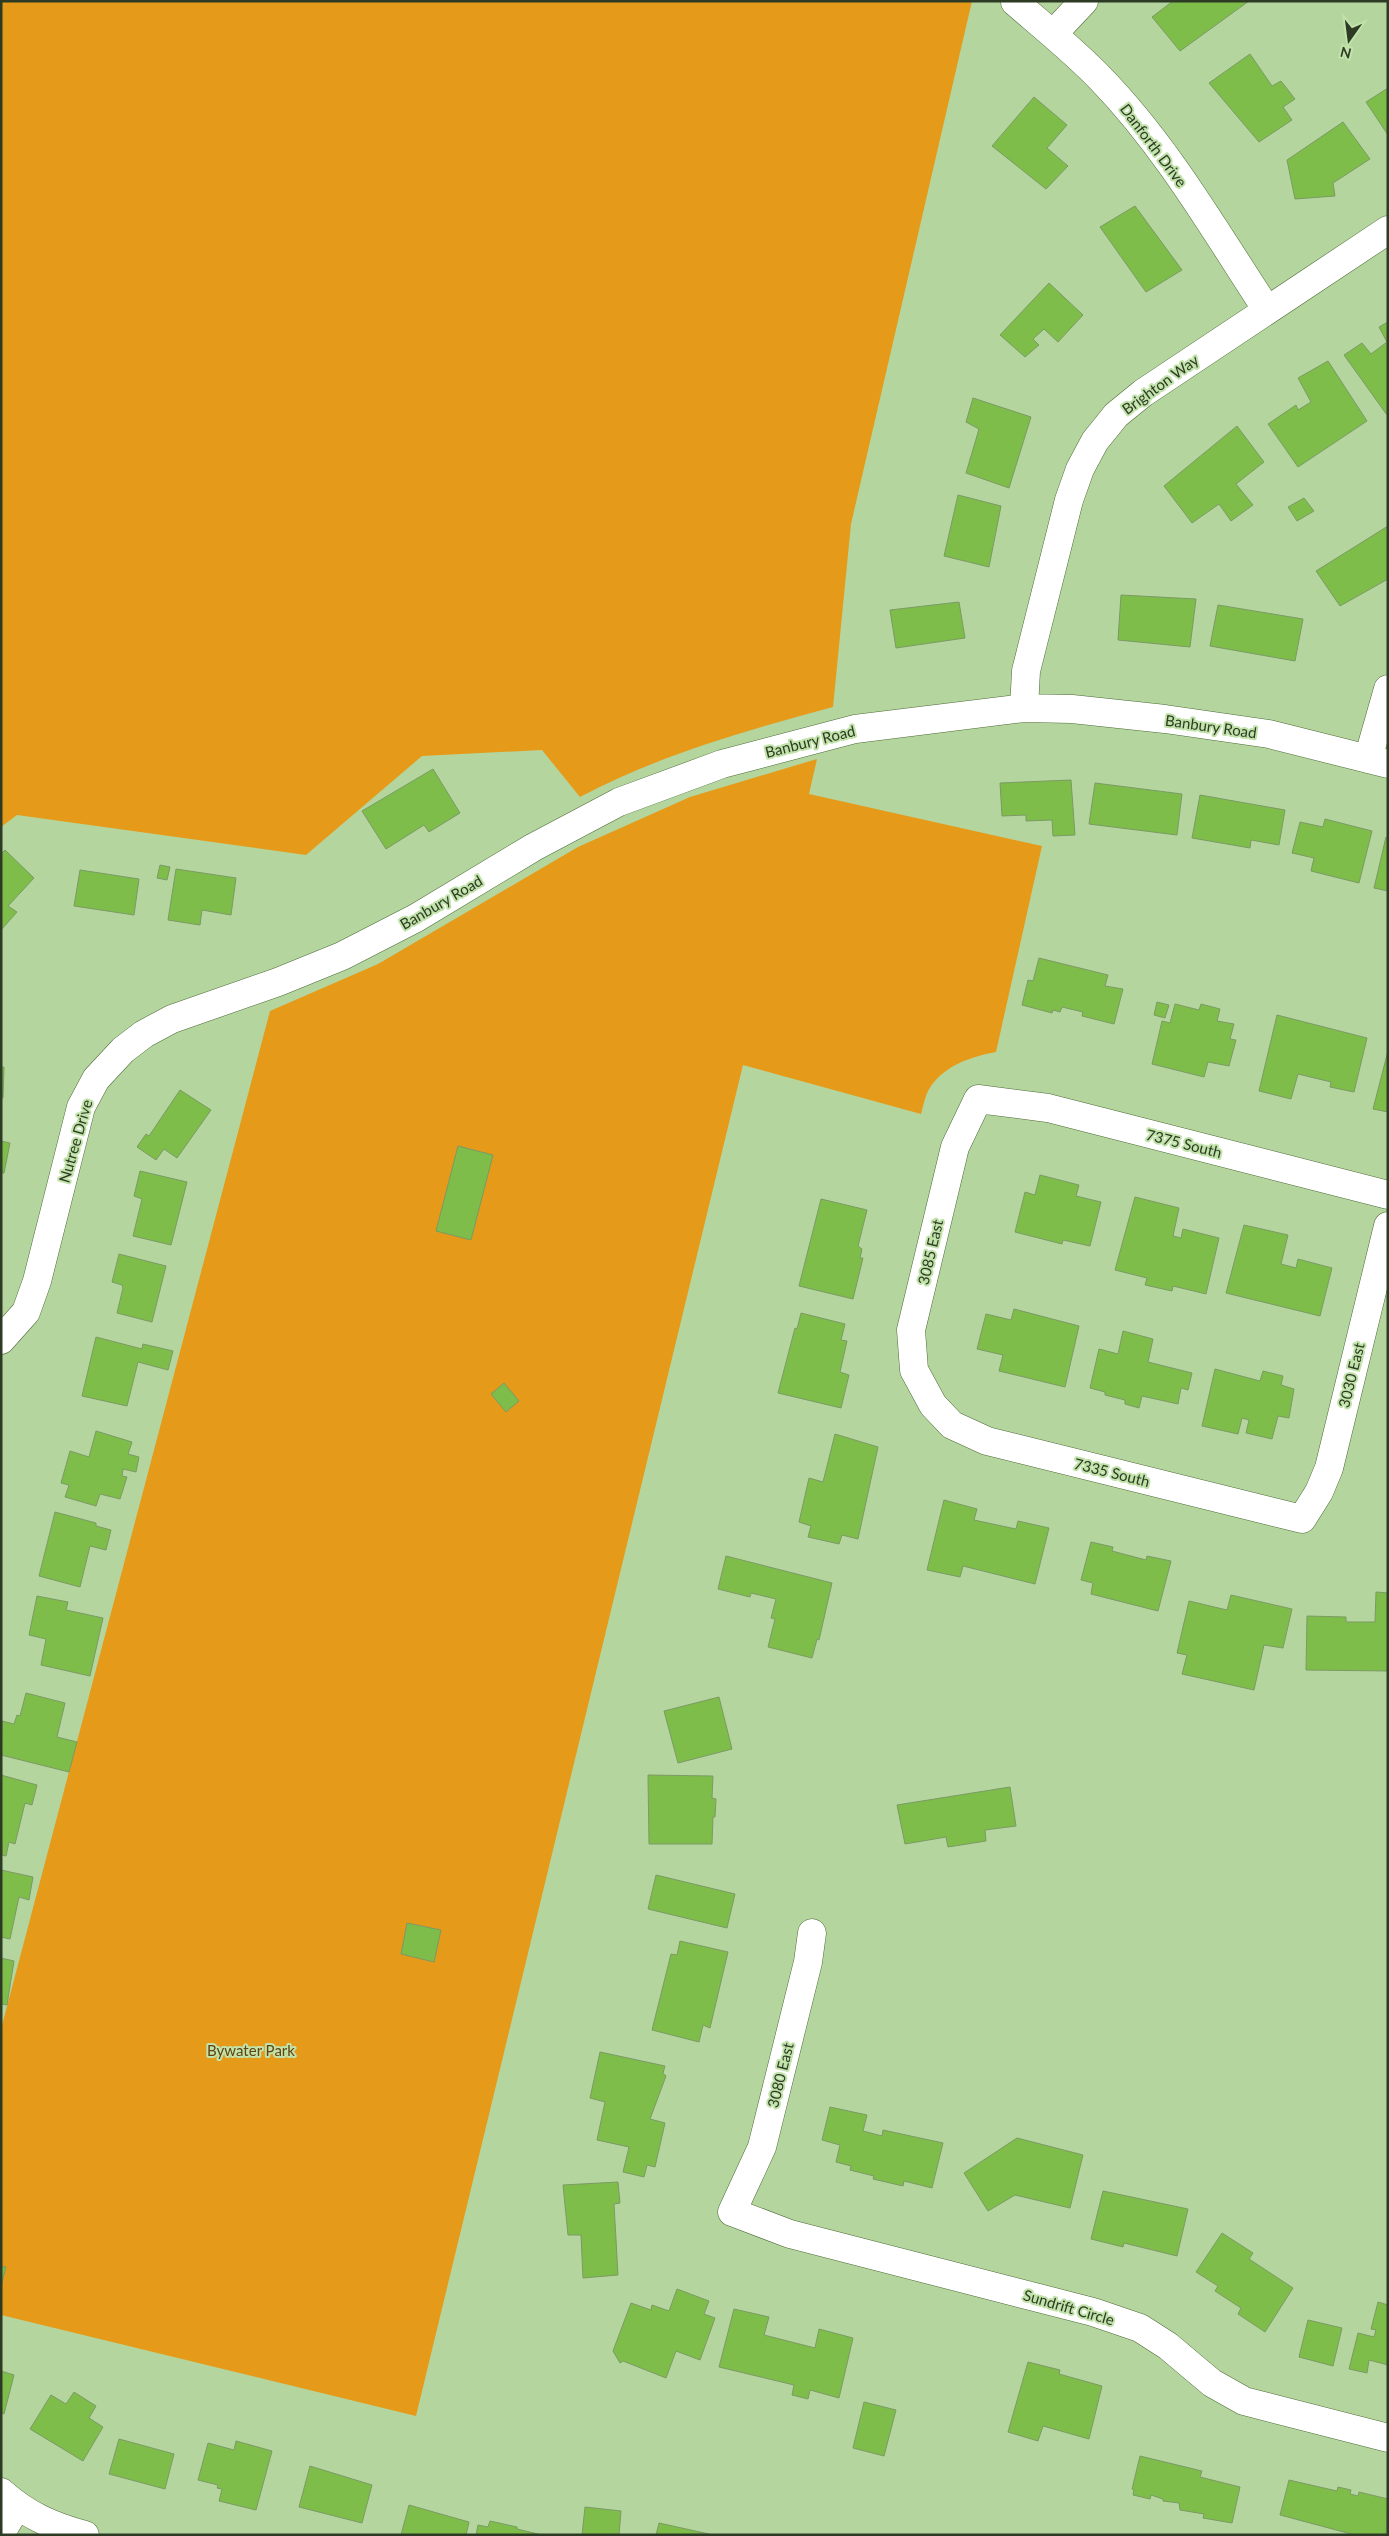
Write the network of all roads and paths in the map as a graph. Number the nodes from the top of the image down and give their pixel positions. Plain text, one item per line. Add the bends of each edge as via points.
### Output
1 (1084, 1) edge
2 (1015, 2) edge
3 (1053, 34) junction
4 (1388, 230) edge
5 (1267, 310) junction
6 (1388, 689) edge
7 (1024, 708) junction
8 (1378, 761) edge
9 (278, 982) joint
10 (978, 1100) joint
11 (1388, 1195) edge
12 (1388, 1226) edge
13 (1, 1340) edge
14 (933, 1405) joint
15 (1302, 1519) joint
16 (812, 1933) dead end
17 (732, 2212) joint
18 (1388, 2438) edge
19 (9, 2499) edge
20 (1, 2533) edge
21 (85, 2535) edge

1 - 3 street
2 - 3 street, Danforth Drive
3 - 5 street, Danforth Drive via 1101,78 1167,159
4 - 5 street, Brighton Way
5 - 7 street, Brighton Way via 1143,393 1116,415 1095,441 1069,500 1026,671
6 - 8 street
7 - 8 street, Banbury Road via 1072,709 1269,734
7 - 9 street, Banbury Road via 855,729 722,764 619,802 534,847 416,918 342,956
9 - 13 street, Nutree Drive via 165,1023 144,1034 123,1050 96,1079 81,1107 37,1281 26,1312
10 - 11 street, 7375 South via 1048,1108
10 - 14 street, 3085 East via 955,1147 911,1330 914,1370
12 - 15 street, 3030 East via 1329,1468
14 - 15 street, 7335 South via 952,1425 987,1441
16 - 17 street, 3080 East via 808,1962 762,2147
17 - 18 street, Sundrift Circle via 790,2234 1094,2312 1140,2328 1168,2346 1212,2383 1244,2401
19 - 20 street
19 - 21 street via 35,2518

